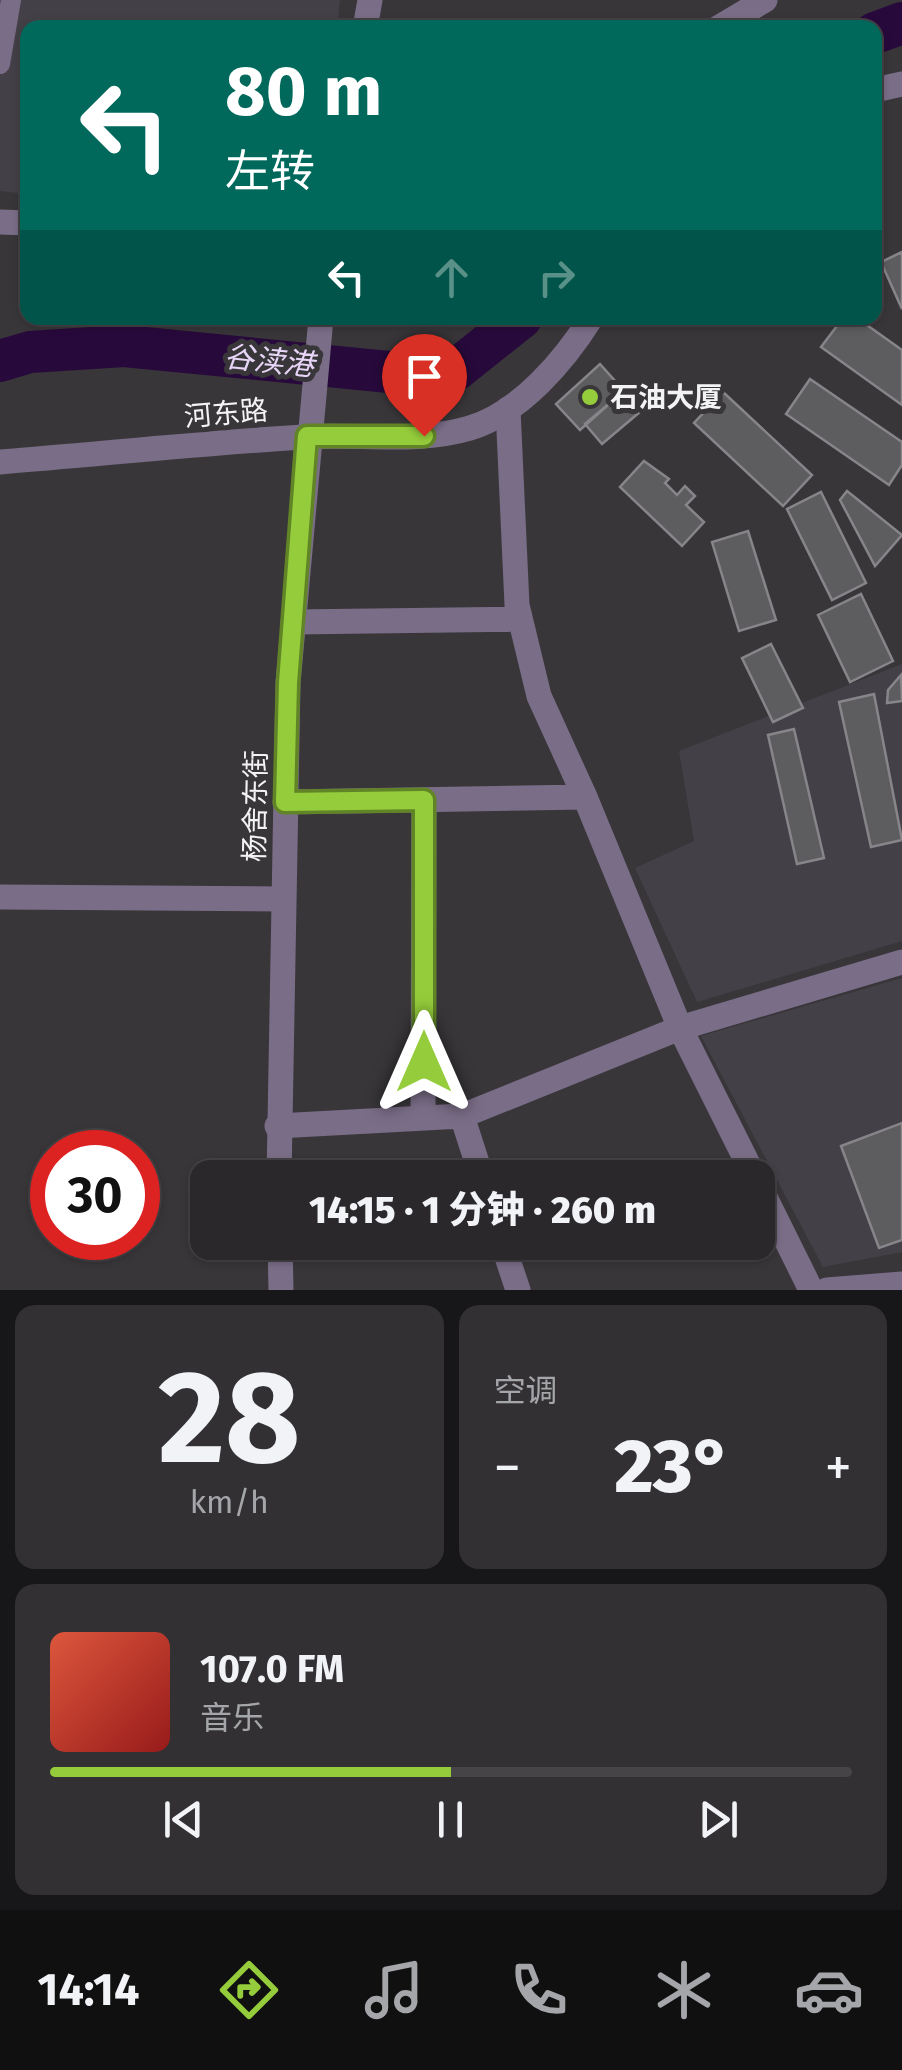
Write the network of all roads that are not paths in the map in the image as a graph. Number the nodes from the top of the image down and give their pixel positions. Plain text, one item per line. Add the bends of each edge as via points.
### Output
1 (11, 0) edge
2 (765, 0) edge
3 (731, 20) edge
4 (0, 64) edge
5 (320, 325) edge
6 (588, 325) edge
7 (508, 410) junction
8 (308, 424) junction
9 (0, 462) edge
10 (520, 619) junction
11 (293, 622) junction
12 (586, 797) junction
13 (424, 800) junction
14 (285, 802) junction
15 (0, 896) edge
16 (282, 898) junction
17 (902, 962) edge
18 (680, 1028) junction
19 (462, 1116) junction
20 (424, 1118) junction
21 (278, 1126) junction
22 (279, 1160) edge
23 (476, 1160) edge
24 (746, 1160) edge
25 (775, 1217) edge
26 (281, 1260) edge
27 (508, 1260) edge
28 (902, 1284) edge
29 (282, 1290) edge
30 (518, 1290) edge
31 (812, 1290) edge
32 (827, 1290) edge

1 - 4 street
2 - 3 street
5 - 8 street, 杨舍东街
6 - 7 street, 河东路 via 574,347
7 - 8 street, 河东路 via 471,428 424,436
7 - 10 street
8 - 9 street, 河东路
8 - 11 street, 杨舍东街
10 - 11 street
10 - 12 street via 538,696
11 - 14 street, 杨舍东街
12 - 13 street
12 - 18 street
13 - 14 street
13 - 20 street
14 - 16 street, 杨舍东街
15 - 16 street
16 - 21 street, 杨舍东街
17 - 18 street
18 - 19 street
18 - 24 street
19 - 20 street
19 - 23 street
20 - 21 street
21 - 22 street, 杨舍东街
25 - 31 street
26 - 29 street
27 - 30 street
28 - 32 street

